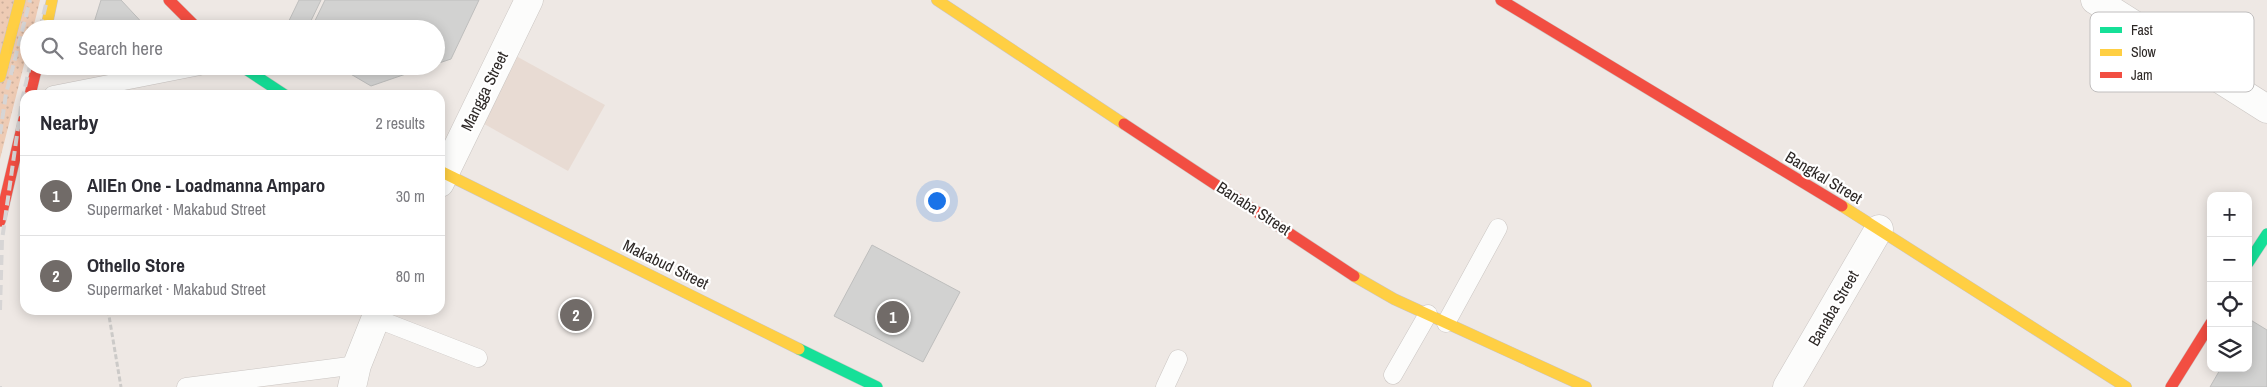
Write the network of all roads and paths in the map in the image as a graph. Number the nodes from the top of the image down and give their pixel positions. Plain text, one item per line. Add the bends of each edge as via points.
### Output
1 (20, 0) edge
2 (52, 0) edge
3 (169, 0) edge
4 (529, 0) edge
5 (937, 0) edge
6 (1503, 0) edge
7 (2095, 0) edge
8 (2114, 12) edge
9 (48, 20) edge
10 (189, 20) edge
11 (35, 75) edge
12 (154, 75) edge
13 (255, 75) edge
14 (0, 77) edge
15 (31, 90) edge
16 (78, 90) edge
17 (277, 90) edge
18 (2240, 92) edge
19 (2267, 109) edge
20 (20, 136) edge
21 (445, 170) edge
22 (445, 177) edge
23 (0, 221) edge
24 (1498, 228) dead end
25 (1879, 230) junction
26 (2267, 234) edge
27 (2252, 258) edge
28 (1428, 314) junction
29 (109, 315) edge
30 (377, 315) edge
31 (379, 315) edge
32 (1446, 322) junction
33 (2208, 327) edge
34 (478, 358) dead end
35 (1178, 359) dead end
36 (1393, 375) dead end
37 (354, 376) edge
38 (121, 387) edge
39 (186, 387) edge
40 (877, 387) edge
41 (1165, 387) edge
42 (1586, 387) edge
43 (1787, 387) edge
44 (2126, 387) edge
45 (2171, 387) edge

1 - 14 street
2 - 9 street
3 - 10 street
4 - 21 street, Mangga Street
5 - 28 street, Banaba Street via 1348,272
6 - 25 street, Bangkal Street
7 - 8 street
11 - 15 street
12 - 16 lane
13 - 17 street
18 - 19 street
20 - 23 street
22 - 40 street, Makabud Street
24 - 32 lane
25 - 43 street, Banaba Street
25 - 44 street, Bangkal Street
26 - 27 street
28 - 32 street, Banaba Street
28 - 36 lane
29 - 38 path
30 - 37 street
31 - 34 lane
32 - 42 street, Banaba Street
33 - 45 street
35 - 41 lane
37 - 39 lane

